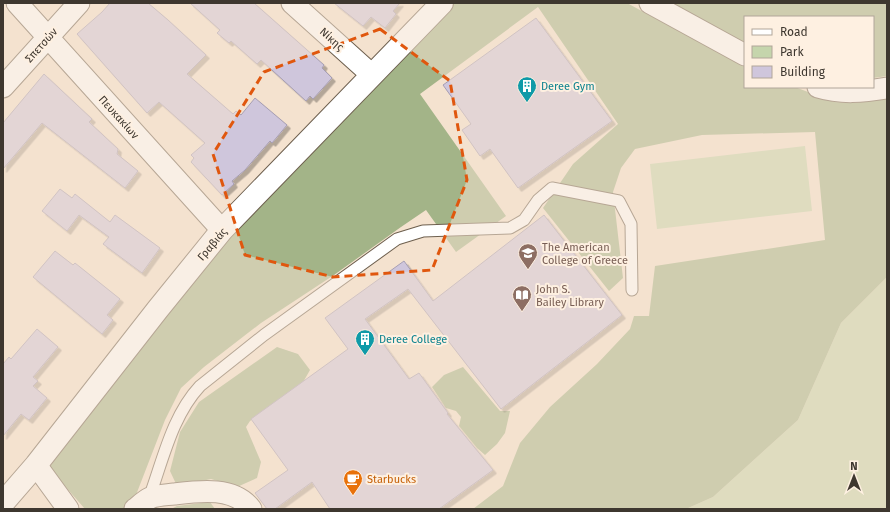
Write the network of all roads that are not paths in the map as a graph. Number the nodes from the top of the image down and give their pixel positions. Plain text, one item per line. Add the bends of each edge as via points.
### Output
1 (17, 3) edge
2 (79, 3) edge
3 (292, 3) edge
4 (442, 3) edge
5 (650, 3) edge
6 (47, 38) junction
7 (744, 54) edge
8 (372, 76) junction
9 (3, 87) edge
10 (821, 88) edge
11 (887, 88) edge
12 (222, 230) junction
13 (632, 290) dead end
14 (36, 465) junction
15 (3, 503) edge
16 (142, 504) edge
17 (68, 509) edge
18 (252, 509) edge

1 - 6 street, Πευκακίων
2 - 6 street, Σπετσών
3 - 8 street, Νίκης
4 - 8 street, Γραβιάς
5 - 7 street
6 - 9 street, Σπετσών
6 - 12 street, Πευκακίων
8 - 12 street, Γραβιάς
10 - 11 street via 844,93
12 - 14 street, Γραβιάς
13 - 16 lane via 631,224 619,201 552,188 538,200 524,220 510,228 423,231 397,239 264,334 200,386 176,422
14 - 15 street, Γραβιάς
14 - 17 street
16 - 18 street via 160,495 223,493 234,496

